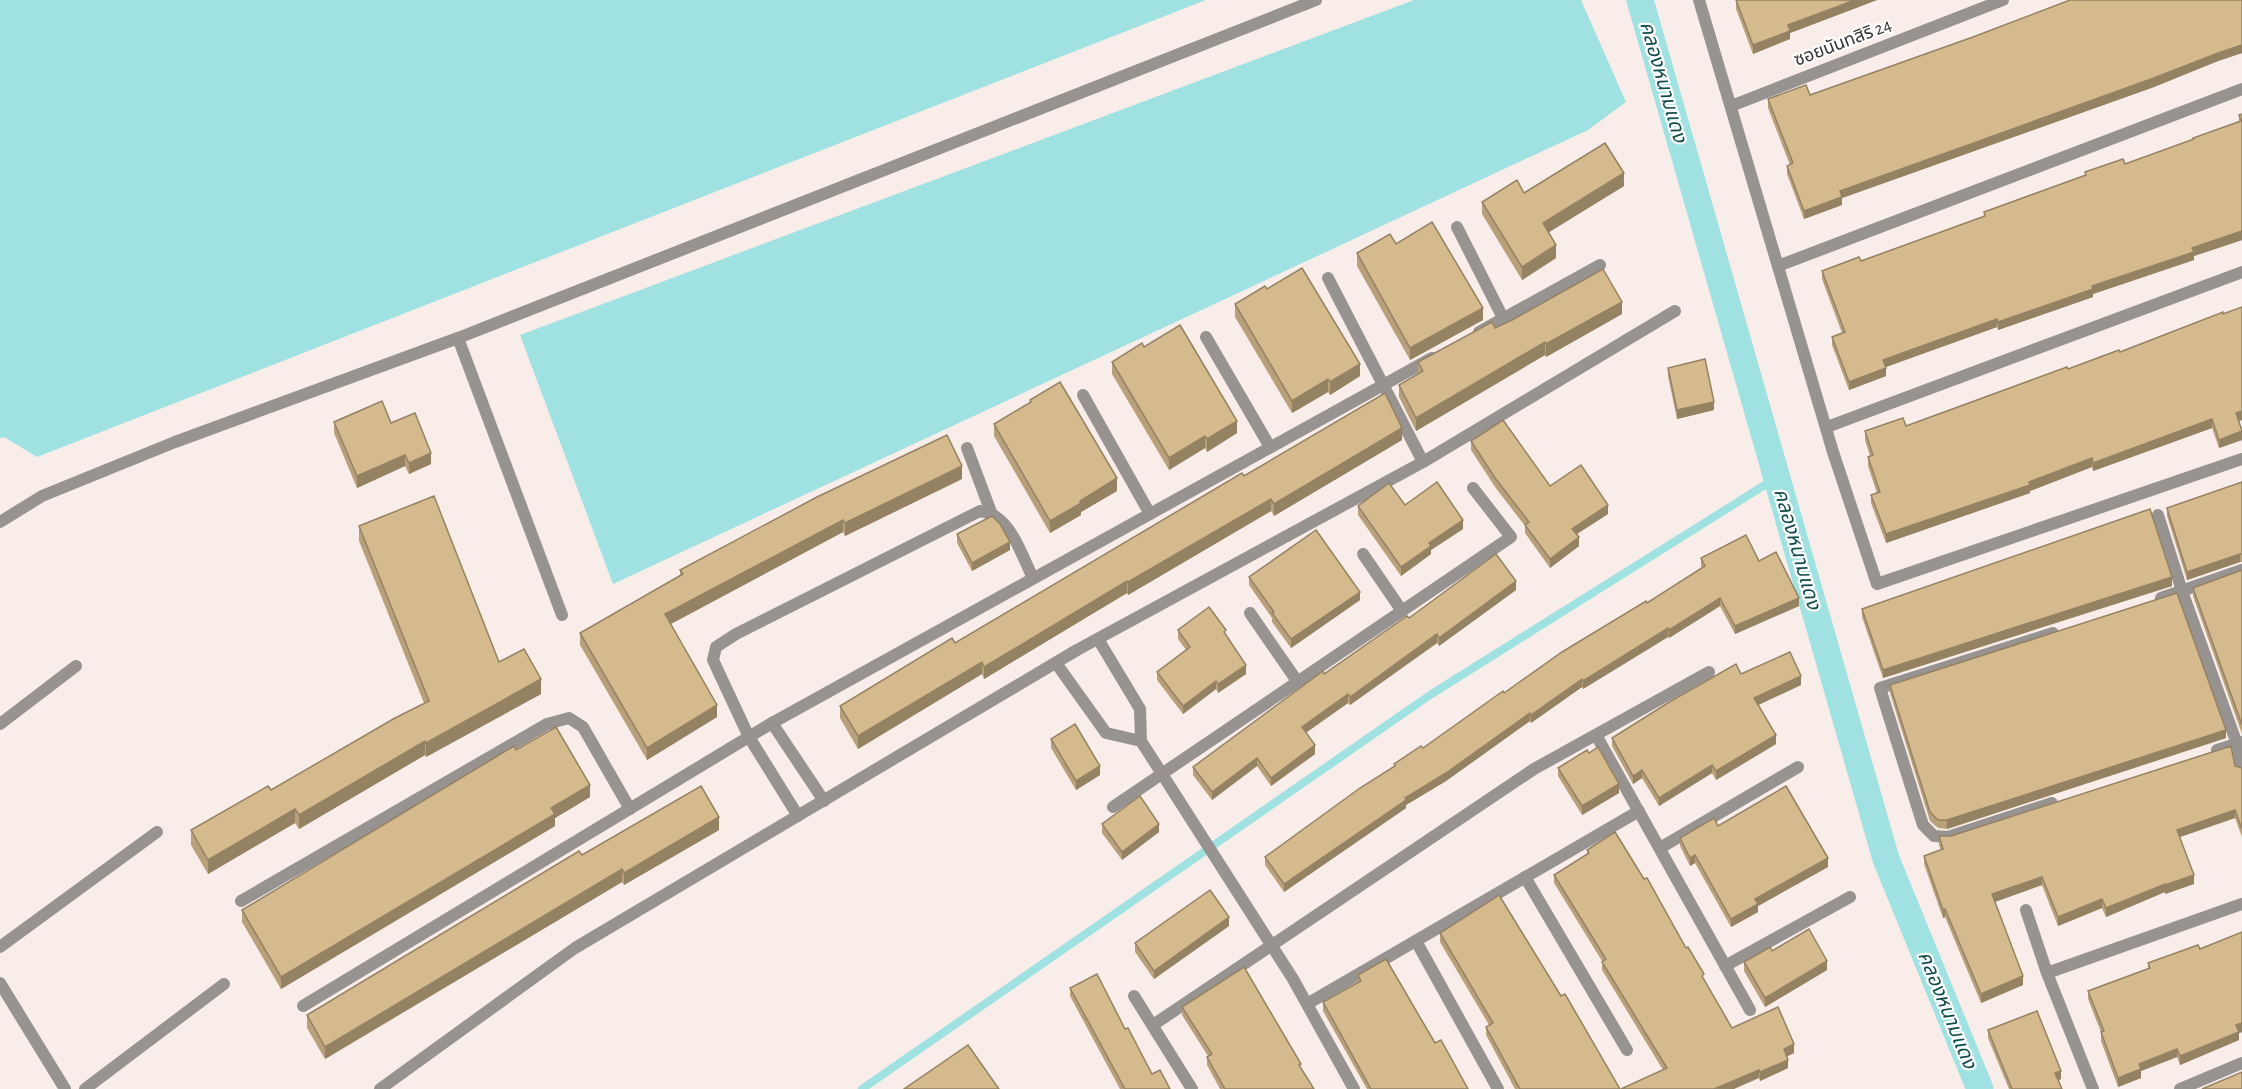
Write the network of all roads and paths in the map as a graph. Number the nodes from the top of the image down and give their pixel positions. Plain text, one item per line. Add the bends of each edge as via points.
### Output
1 (1316, 0) edge
2 (1699, 0) edge
3 (2003, 0) edge
4 (2242, 89) edge
5 (1731, 106) junction
6 (1457, 227) dead end
7 (1600, 265) dead end
8 (1778, 266) junction
9 (2242, 272) edge
10 (1328, 278) dead end
11 (1675, 311) dead end
12 (1503, 318) junction
13 (1206, 337) dead end
14 (458, 338) junction
15 (1463, 340) edge
16 (1443, 352) edge
17 (1383, 385) junction
18 (1083, 395) dead end
19 (1827, 427) junction
20 (1270, 447) junction
21 (967, 448) dead end
22 (2242, 459) edge
23 (1423, 462) junction
24 (1473, 488) dead end
25 (991, 512) junction
26 (1150, 514) junction
27 (2158, 515) dead end
28 (0, 522) edge
29 (1363, 554) dead end
30 (2242, 570) edge
31 (1033, 578) junction
32 (2182, 591) junction
33 (2149, 602) edge
34 (1402, 610) junction
35 (1250, 614) dead end
36 (562, 615) dead end
37 (2070, 627) edge
38 (1098, 639) junction
39 (1056, 663) junction
40 (76, 666) dead end
41 (1709, 672) dead end
42 (1297, 681) junction
43 (772, 723) junction
44 (0, 724) edge
45 (1596, 735) junction
46 (749, 737) junction
47 (1141, 741) junction
48 (2239, 743) edge
49 (2204, 755) edge
50 (1798, 767) dead end
51 (2242, 769) edge
52 (1161, 773) junction
53 (824, 801) junction
54 (2059, 801) edge
55 (1113, 807) dead end
56 (630, 809) junction
57 (1639, 811) junction
58 (798, 816) junction
59 (157, 832) dead end
60 (1660, 848) junction
61 (1525, 877) junction
62 (1850, 897) dead end
63 (241, 902) dead end
64 (2242, 904) edge
65 (2026, 910) dead end
66 (1416, 941) junction
67 (1271, 945) junction
68 (0, 947) edge
69 (1725, 966) junction
70 (2047, 973) junction
71 (0, 983) edge
72 (224, 984) dead end
73 (1134, 996) dead end
74 (1307, 1004) junction
75 (303, 1006) dead end
76 (1750, 1010) dead end
77 (1153, 1025) junction
78 (1627, 1050) dead end
79 (2242, 1063) edge
80 (65, 1089) edge
81 (85, 1089) edge
82 (380, 1089) edge
83 (1192, 1089) edge
84 (1354, 1089) edge
85 (1498, 1089) edge
86 (2093, 1089) edge
87 (2180, 1089) edge

1 - 14 street
2 - 5 street
3 - 5 street, ซอยนันทสิริ 24
4 - 8 street
5 - 8 street
6 - 12 street
7 - 12 street
8 - 19 street
9 - 19 street
10 - 17 street
11 - 23 street
12 - 15 street
13 - 20 street
14 - 28 street via 175,442 42,496
14 - 36 street
16 - 17 street
17 - 20 street
17 - 23 street
18 - 26 street
19 - 22 street via 1877,584
20 - 26 street
21 - 25 street
23 - 38 street
24 - 34 street via 1511,537
25 - 31 street via 1012,534
25 - 46 street via 980,511 716,647 713,660
26 - 31 street
27 - 32 street
29 - 34 street
30 - 32 street
31 - 43 street
32 - 33 street
32 - 48 street
34 - 42 street
35 - 42 street
37 - 54 street via 1880,688 1923,825 1934,836 1948,837
38 - 39 street
38 - 47 street via 1140,709
39 - 47 street via 1106,733
39 - 53 street
40 - 44 street
41 - 45 street
42 - 52 street
43 - 46 street
43 - 53 street
45 - 57 street
45 - 67 street via 1534,769
46 - 56 street
46 - 58 street
47 - 52 street
48 - 49 street
48 - 51 street
50 - 60 street
52 - 55 street
52 - 67 street
53 - 58 street
56 - 63 street via 583,727 569,718 547,724
56 - 75 street
57 - 60 street
57 - 61 street
58 - 82 street via 575,948
59 - 68 street
60 - 69 street
61 - 66 street
61 - 78 street
62 - 69 street
64 - 70 street
65 - 70 street
66 - 74 street
66 - 85 street
67 - 74 street
67 - 77 street
69 - 76 street
70 - 86 street
71 - 80 street
72 - 81 street
73 - 77 street
74 - 84 street
77 - 83 street
79 - 87 street

